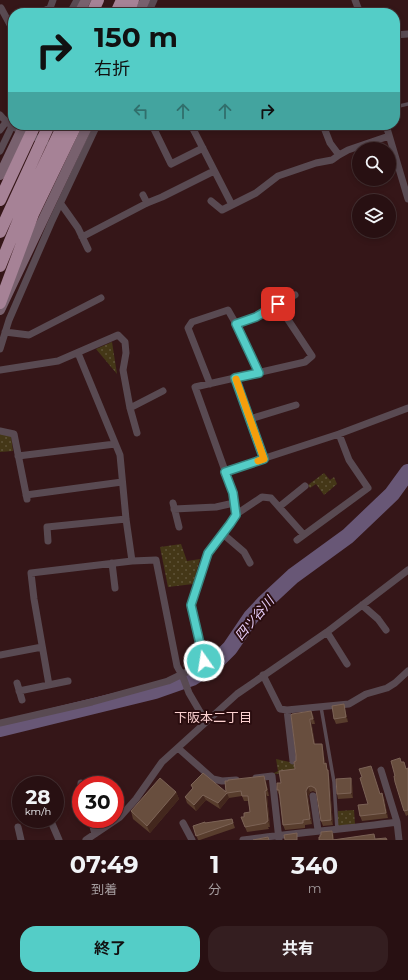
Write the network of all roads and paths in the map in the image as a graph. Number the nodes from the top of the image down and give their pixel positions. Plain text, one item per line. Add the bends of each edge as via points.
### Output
1 (1, 8) edge
2 (8, 21) edge
3 (0, 115) edge
4 (8, 122) edge
5 (8, 129) edge
6 (22, 130) edge
7 (22, 130) edge
8 (33, 130) edge
9 (47, 130) edge
10 (61, 130) edge
11 (74, 130) edge
12 (85, 130) edge
13 (96, 130) edge
14 (154, 130) edge
15 (194, 130) edge
16 (325, 130) edge
17 (387, 130) edge
18 (389, 136) junction
19 (203, 148) junction
20 (0, 151) edge
21 (339, 155) junction
22 (82, 159) junction
23 (214, 171) junction
24 (0, 175) edge
25 (143, 195) dead end
26 (0, 199) edge
27 (408, 199) edge
28 (211, 201) dead end
29 (147, 203) junction
30 (61, 204) junction
31 (232, 205) junction
32 (38, 216) junction
33 (0, 232) edge
34 (82, 237) junction
35 (88, 249) dead end
36 (0, 266) edge
37 (295, 296) dead end
38 (101, 298) dead end
39 (0, 303) edge
40 (278, 304) junction
41 (0, 310) edge
42 (236, 324) junction
43 (5, 332) junction
44 (0, 349) edge
45 (78, 353) junction
46 (0, 370) edge
47 (259, 373) junction
48 (235, 378) junction
49 (210, 384) junction
50 (162, 392) dead end
51 (296, 405) dead end
52 (130, 408) junction
53 (408, 408) edge
54 (250, 419) junction
55 (0, 431) edge
56 (137, 433) dead end
57 (339, 434) junction
58 (115, 444) junction
59 (18, 456) junction
60 (264, 459) junction
61 (225, 472) junction
62 (122, 482) junction
63 (305, 486) dead end
64 (234, 503) junction
65 (279, 507) junction
66 (236, 515) junction
67 (126, 519) junction
68 (179, 527) dead end
69 (223, 534) junction
70 (304, 535) junction
71 (297, 540) dead end
72 (48, 542) dead end
73 (132, 561) junction
74 (112, 563) junction
75 (250, 563) dead end
76 (408, 570) edge
77 (115, 588) dead end
78 (362, 605) junction
79 (386, 630) dead end
80 (327, 632) junction
81 (42, 647) junction
82 (0, 655) edge
83 (347, 664) dead end
84 (408, 671) edge
85 (263, 675) junction
86 (184, 678) junction
87 (68, 681) dead end
88 (17, 683) dead end
89 (49, 685) junction
90 (20, 691) junction
91 (22, 700) dead end
92 (321, 707) junction
93 (287, 710) junction
94 (206, 722) junction
95 (0, 723) edge
96 (178, 748) junction
97 (293, 761) edge
98 (381, 770) dead end
99 (313, 796) dead end
100 (397, 822) junction
101 (183, 823) dead end
102 (18, 828) edge
103 (54, 828) edge
104 (318, 830) junction
105 (337, 830) junction
106 (91, 838) edge
107 (278, 838) edge
108 (21, 840) edge
109 (59, 840) edge
110 (192, 840) edge
111 (243, 840) edge
112 (399, 840) edge

1 - 2 street
3 - 4 street
5 - 20 street
6 - 22 street
7 - 24 street
8 - 26 highway
9 - 33 highway
10 - 36 highway via 24,207
11 - 32 highway
12 - 32 street
13 - 22 street
14 - 19 street via 171,164
15 - 19 street
16 - 21 street
17 - 18 street
18 - 21 street
18 - 27 street
19 - 23 street
21 - 31 street via 332,160 278,176 256,193
22 - 30 street
23 - 29 street
23 - 31 street
25 - 29 street
28 - 31 street via 222,210
29 - 34 street
30 - 34 street
30 - 43 street
32 - 39 highway
32 - 41 street
34 - 35 street
37 - 40 street
38 - 43 street via 29,335
40 - 42 street via 256,317
40 - 47 street via 312,356 305,362
42 - 47 street
42 - 49 street via 228,310 192,322 188,328
43 - 44 street
45 - 46 street via 58,361
45 - 52 street via 118,335 125,342 123,370
45 - 58 street
47 - 48 street
48 - 49 street
48 - 54 street
49 - 61 street via 195,387
50 - 52 street
51 - 54 street
52 - 56 street
53 - 57 street
54 - 60 street
55 - 59 street via 14,434
57 - 60 street
57 - 70 street via 349,460 368,488
58 - 59 street
58 - 62 street via 120,455
59 - 62 street via 27,497
60 - 61 street
61 - 64 street
62 - 67 street
63 - 65 street
64 - 66 street
64 - 68 street via 216,507 174,506
65 - 66 street via 270,498 262,497
65 - 70 street
66 - 69 street
67 - 72 street via 47,527
67 - 73 street
69 - 75 street via 244,552
69 - 86 street via 208,553 191,605 204,661
70 - 71 street
73 - 74 street
73 - 86 street via 156,560 177,666
74 - 77 street
74 - 81 street via 31,573
76 - 78 street
78 - 79 street
78 - 80 street
80 - 83 street
80 - 85 street
81 - 82 street
81 - 89 street
84 - 92 street via 387,688 366,694 349,704
85 - 93 street via 280,709
85 - 94 street
86 - 94 street via 189,693
86 - 95 street
87 - 89 street
88 - 90 street
89 - 90 street
90 - 91 street
92 - 93 street
92 - 105 lane via 334,782
93 - 97 street
94 - 96 street
96 - 106 street via 162,762 120,817
96 - 107 street via 213,779 222,781 272,776
98 - 100 street
99 - 104 street
100 - 105 street
100 - 112 street
101 - 110 street
102 - 108 street
103 - 109 street
104 - 105 street
104 - 107 street
107 - 111 street

